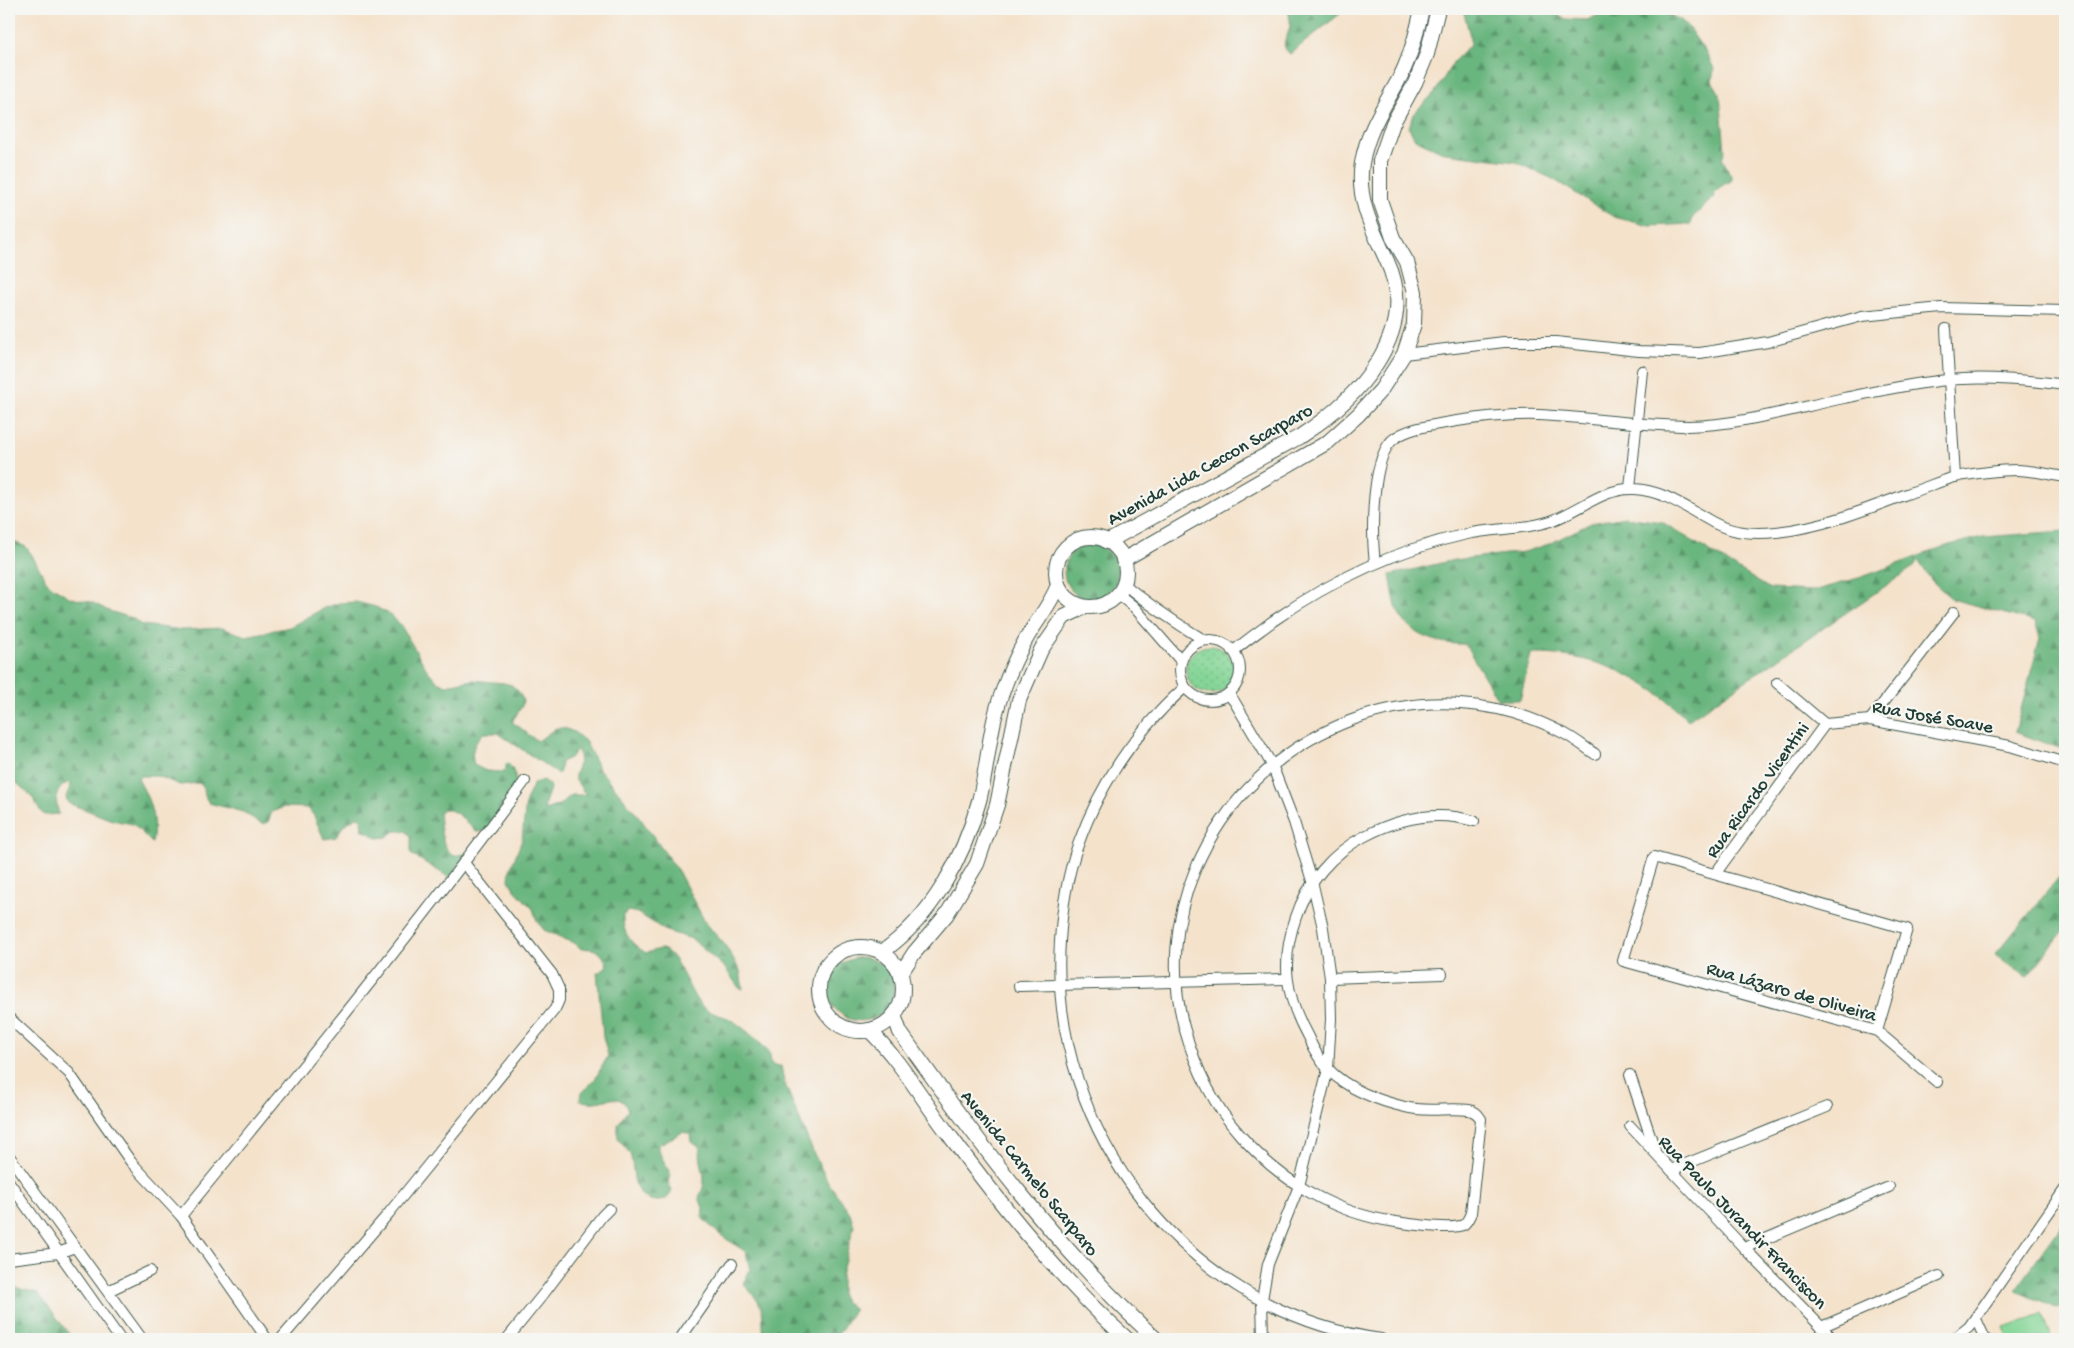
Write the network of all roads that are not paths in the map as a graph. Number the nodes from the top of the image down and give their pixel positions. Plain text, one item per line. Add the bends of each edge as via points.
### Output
1 (1422, 9) edge
2 (1438, 9) edge
3 (2065, 311) edge
4 (1946, 329) dead end
5 (1404, 354) junction
6 (1642, 371) dead end
7 (1948, 380) junction
8 (2065, 385) edge
9 (1636, 423) junction
10 (1955, 477) junction
11 (2065, 478) edge
12 (1630, 488) junction
13 (1108, 542) junction
14 (1123, 560) junction
15 (1376, 562) junction
16 (1058, 585) junction
17 (1121, 589) junction
18 (1085, 607) junction
19 (1954, 612) dead end
20 (1204, 640) junction
21 (1234, 651) junction
22 (1181, 661) junction
23 (1778, 683) dead end
24 (1185, 687) junction
25 (1228, 694) junction
26 (1870, 720) junction
27 (1826, 724) junction
28 (1595, 754) dead end
29 (2065, 763) edge
30 (1272, 765) junction
31 (525, 781) dead end
32 (1474, 821) dead end
33 (464, 864) junction
34 (1715, 874) junction
35 (1312, 881) junction
36 (882, 952) junction
37 (900, 973) junction
38 (1442, 974) dead end
39 (1330, 978) junction
40 (1287, 979) junction
41 (1175, 982) junction
42 (1060, 985) junction
43 (1019, 986) dead end
44 (894, 1015) junction
45 (9, 1018) edge
46 (870, 1030) junction
47 (1877, 1031) junction
48 (1328, 1069) junction
49 (1630, 1075) dead end
50 (1937, 1082) dead end
51 (1827, 1107) dead end
52 (1630, 1126) dead end
53 (1656, 1154) junction
54 (9, 1156) edge
55 (1671, 1170) junction
56 (9, 1182) edge
57 (1299, 1186) junction
58 (1889, 1187) dead end
59 (2065, 1189) edge
60 (609, 1209) dead end
61 (181, 1216) junction
62 (75, 1247) junction
63 (1744, 1248) junction
64 (58, 1252) junction
65 (9, 1259) edge
66 (732, 1264) dead end
67 (150, 1271) dead end
68 (1939, 1276) dead end
69 (108, 1291) junction
70 (1262, 1300) junction
71 (1976, 1318) junction
72 (1821, 1328) junction
73 (120, 1339) edge
74 (142, 1339) edge
75 (267, 1339) edge
76 (281, 1339) edge
77 (507, 1339) edge
78 (680, 1339) edge
79 (1127, 1339) edge
80 (1156, 1339) edge
81 (1264, 1339) edge
82 (1382, 1339) edge
83 (1833, 1339) edge
84 (1954, 1339) edge
85 (1985, 1339) edge

1 - 13 main road, Avenida Lida Ceccon Scarparo via 1399,80 1374,122 1362,164 1360,183 1369,223 1387,260 1397,293 1394,326 1374,367 1344,404 1300,438
2 - 5 main road, Avenida Lida Ceccon Scarparo via 1416,83 1393,122 1380,161 1380,200 1407,262 1415,292 1414,324
3 - 5 street via 1941,308 1862,316 1768,342 1700,352 1639,351 1556,342 1504,342
4 - 7 street
5 - 14 main road, Avenida Lida Ceccon Scarparo via 1381,390 1328,442
6 - 9 street
7 - 8 street via 2036,381
7 - 9 street via 1842,398 1766,418 1689,426
7 - 10 street
9 - 12 street
9 - 15 street via 1527,416 1426,426 1395,437 1382,455 1378,476 1373,514
10 - 11 street via 2017,470
10 - 12 street via 1810,527 1752,534 1731,530 1664,496
12 - 15 street via 1598,498 1544,523 1472,533
13 - 14 main road
13 - 16 main road via 1084,538 1068,546 1057,561 1055,574
14 - 17 main road via 1126,571
15 - 21 street via 1292,608
16 - 18 main road via 1064,596
16 - 36 main road via 1052,601 1025,641 1001,694 979,801 960,856 932,903 901,938
17 - 18 main road via 1109,602 1098,607
17 - 20 street
17 - 22 street
18 - 37 main road via 1064,617 1041,650 1019,700 997,806 977,864 947,914
19 - 26 street
20 - 21 street via 1224,642
20 - 22 street via 1192,645
21 - 25 street via 1240,663 1240,677
22 - 24 street via 1180,674
23 - 27 street
24 - 25 street via 1202,699 1216,700
24 - 42 street via 1131,744 1111,773 1090,814 1067,882 1061,923
25 - 30 street
26 - 27 street, Rua José Soave
26 - 29 street, Rua José Soave via 2010,746
27 - 34 street, Rua Ricardo Vicentini
28 - 30 street via 1566,734 1535,720 1502,710 1433,704 1390,709 1332,727
30 - 35 street
30 - 41 street via 1248,786 1222,817 1202,853 1180,915
31 - 33 street
32 - 35 street via 1456,816 1436,816 1396,822 1354,842
33 - 61 street
33 - 76 street via 541,958 557,984 559,1000 469,1116
34 - 47 street via 1907,929
34 - 47 street, Rua Lázaro de Oliveira via 1654,857 1623,961
35 - 39 street
35 - 40 street via 1294,922
36 - 37 main road
36 - 46 main road via 868,947 853,947 839,953 821,975 819,990 822,1004 830,1017 841,1026
37 - 44 main road via 901,1002
38 - 39 street
39 - 48 street
40 - 41 street
40 - 48 street via 1291,1001 1302,1026
41 - 42 street
41 - 57 street via 1189,1045 1215,1102 1254,1152
42 - 43 street
42 - 70 street via 1068,1045 1078,1082 1111,1156 1165,1227 1202,1261
44 - 46 main road via 883,1025
44 - 80 main road, Avenida Carmelo Scarparo via 900,1032 976,1139 1050,1229 1124,1310
45 - 61 street via 69,1072 131,1162
46 - 79 main road, Avenida Carmelo Scarparo via 884,1044 950,1137 1034,1242
47 - 50 street, Rua Lázaro de Oliveira
48 - 57 street
48 - 57 street via 1351,1086 1399,1106 1477,1113 1481,1125 1471,1213 1462,1225 1455,1226 1392,1222 1335,1204
49 - 53 street
51 - 55 street
52 - 53 street, Rua Paulo Jurandir Franciscon
53 - 55 street, Rua Paulo Jurandir Franciscon
54 - 62 street
55 - 63 street, Rua Paulo Jurandir Franciscon
56 - 64 street
57 - 70 street via 1268,1264
58 - 63 street
59 - 71 street
60 - 77 street
61 - 75 street
62 - 64 street
62 - 69 street
63 - 72 street, Rua Paulo Jurandir Franciscon
64 - 65 street
64 - 73 street
66 - 78 street
67 - 69 street
68 - 72 street
69 - 74 street
70 - 81 street
70 - 82 street via 1310,1322
71 - 84 street
71 - 85 street
72 - 83 street, Rua Paulo Jurandir Franciscon

